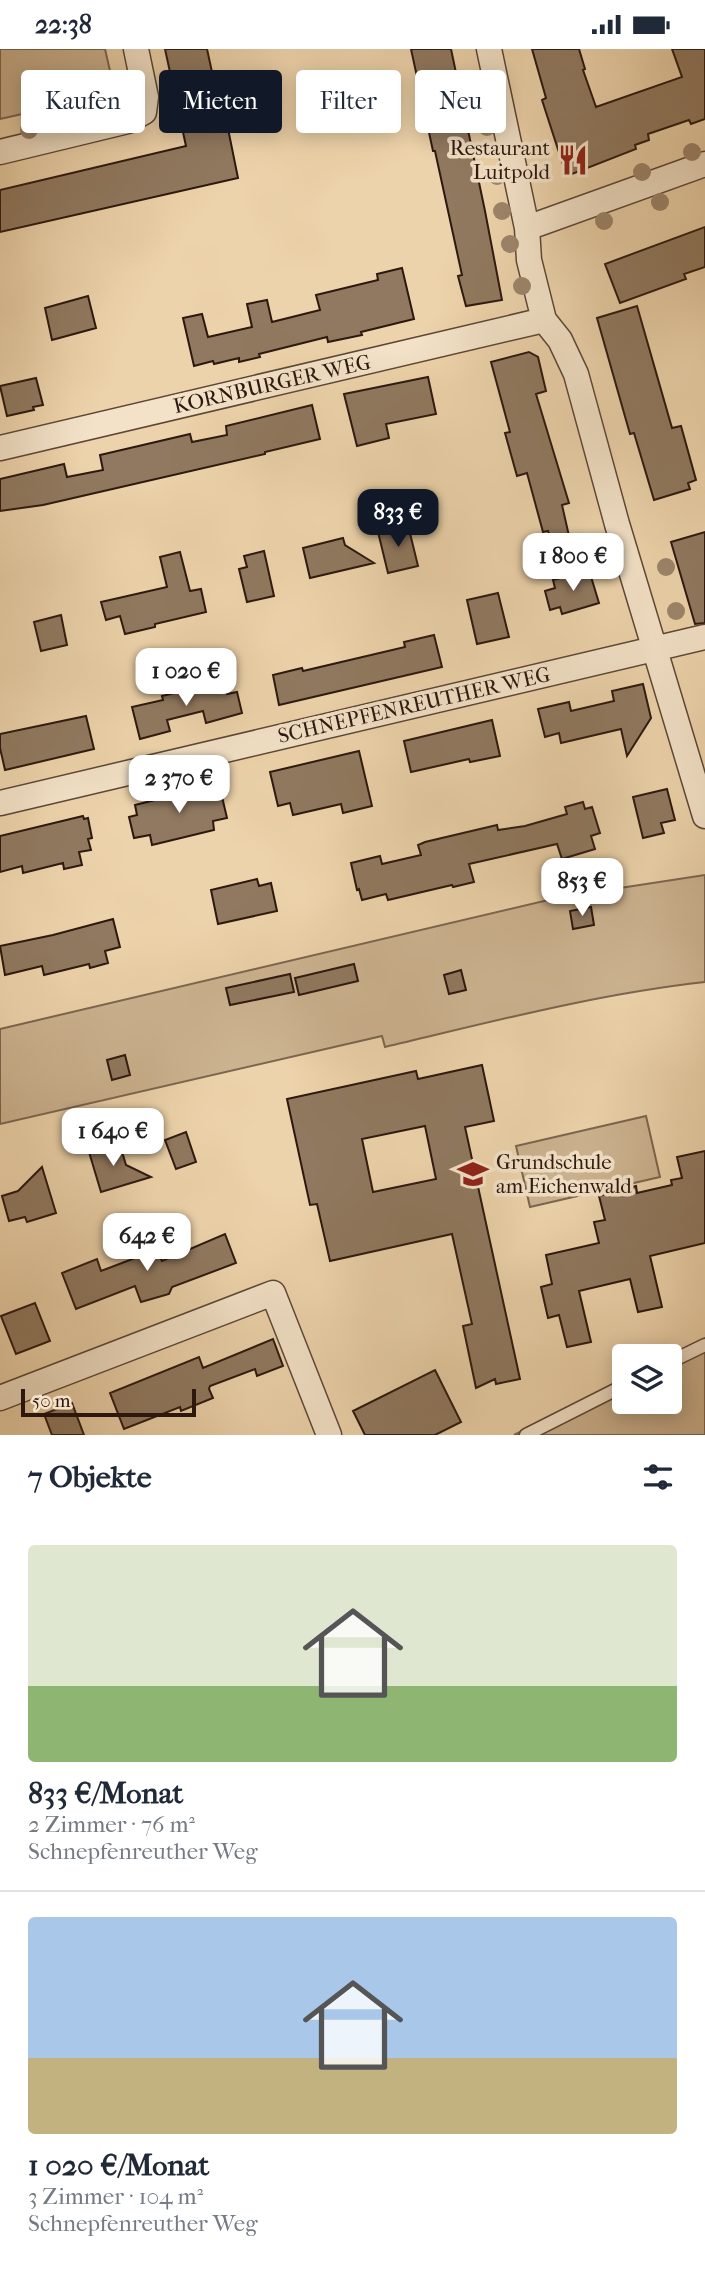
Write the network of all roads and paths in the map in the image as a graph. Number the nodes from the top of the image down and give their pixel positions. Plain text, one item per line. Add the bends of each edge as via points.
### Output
1 (136, 49) edge
2 (489, 49) edge
3 (0, 152) edge
4 (705, 164) edge
5 (527, 227) junction
6 (544, 320) junction
7 (0, 448) edge
8 (705, 637) edge
9 (655, 648) junction
10 (0, 803) edge
11 (705, 816) edge
12 (705, 1345) edge
13 (682, 1356) edge
14 (612, 1392) edge
15 (0, 1398) edge
16 (329, 1435) edge
17 (526, 1435) edge

1 - 3 street via 145,112 128,121
2 - 5 street
4 - 5 street
5 - 6 street
6 - 7 street, KORNBURGER WEG
6 - 9 street via 560,340 576,374
8 - 9 street, SCHNEPFENREUTHER WEG
9 - 10 street, SCHNEPFENREUTHER WEG
9 - 11 street
12 - 13 lane
14 - 17 lane
15 - 16 street via 273,1293

